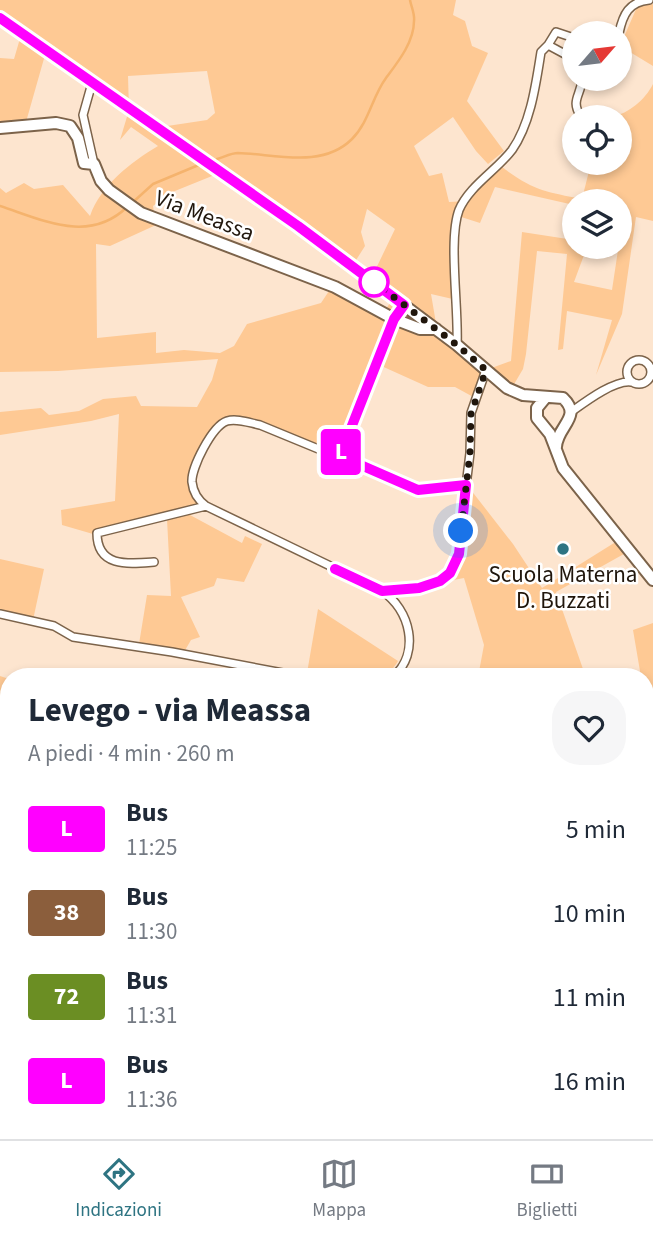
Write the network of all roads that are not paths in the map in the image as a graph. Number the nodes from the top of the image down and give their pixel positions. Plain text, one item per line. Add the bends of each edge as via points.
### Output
1 (649, 0) edge
2 (0, 18) edge
3 (624, 21) edge
4 (562, 34) edge
5 (548, 45) junction
6 (562, 53) edge
7 (92, 83) junction
8 (0, 128) edge
9 (94, 164) junction
10 (404, 305) junction
11 (394, 319) junction
12 (436, 329) junction
13 (457, 345) junction
14 (486, 370) junction
15 (652, 372) edge
16 (627, 373) junction
17 (632, 382) junction
18 (621, 383) junction
19 (523, 395) junction
20 (546, 397) junction
21 (569, 407) junction
22 (537, 408) junction
23 (561, 428) junction
24 (547, 429) junction
25 (556, 447) junction
26 (340, 456) junction
27 (466, 485) junction
28 (206, 506) junction
29 (154, 562) dead end
30 (653, 580) edge
31 (382, 591) junction
32 (0, 614) edge
33 (256, 668) edge
34 (400, 668) edge

1 - 3 street via 635,2
2 - 7 main road
4 - 5 street via 556,32
5 - 6 street
5 - 13 street via 541,52 524,124 513,148 459,210
7 - 9 street, Via Meassa via 83,115
7 - 10 main road
8 - 9 main road via 66,124 76,133 84,163
9 - 11 main road, Via Meassa via 101,181 141,213 335,287
10 - 11 street
10 - 12 main road
11 - 12 main road, Via Meassa via 420,329
11 - 26 street
12 - 13 main road
13 - 14 main road
14 - 19 main road
14 - 27 street via 471,414
15 - 16 street via 637,360
15 - 17 street via 643,383
16 - 17 street
16 - 18 street
17 - 18 street
18 - 21 street
19 - 20 main road
19 - 22 main road
20 - 21 main road via 557,396
20 - 22 main road
21 - 23 main road via 568,422
22 - 24 main road via 537,418
23 - 24 main road
23 - 25 main road
24 - 25 main road
25 - 30 main road via 563,468
26 - 27 street via 418,490
26 - 28 street via 260,425 228,421 213,430 193,474 194,490
27 - 31 street via 459,554 450,573 426,587
28 - 29 street via 97,533 97,544 113,560
28 - 31 street
31 - 34 street via 398,603 405,618 409,636 406,660
32 - 33 street via 54,626 73,637

